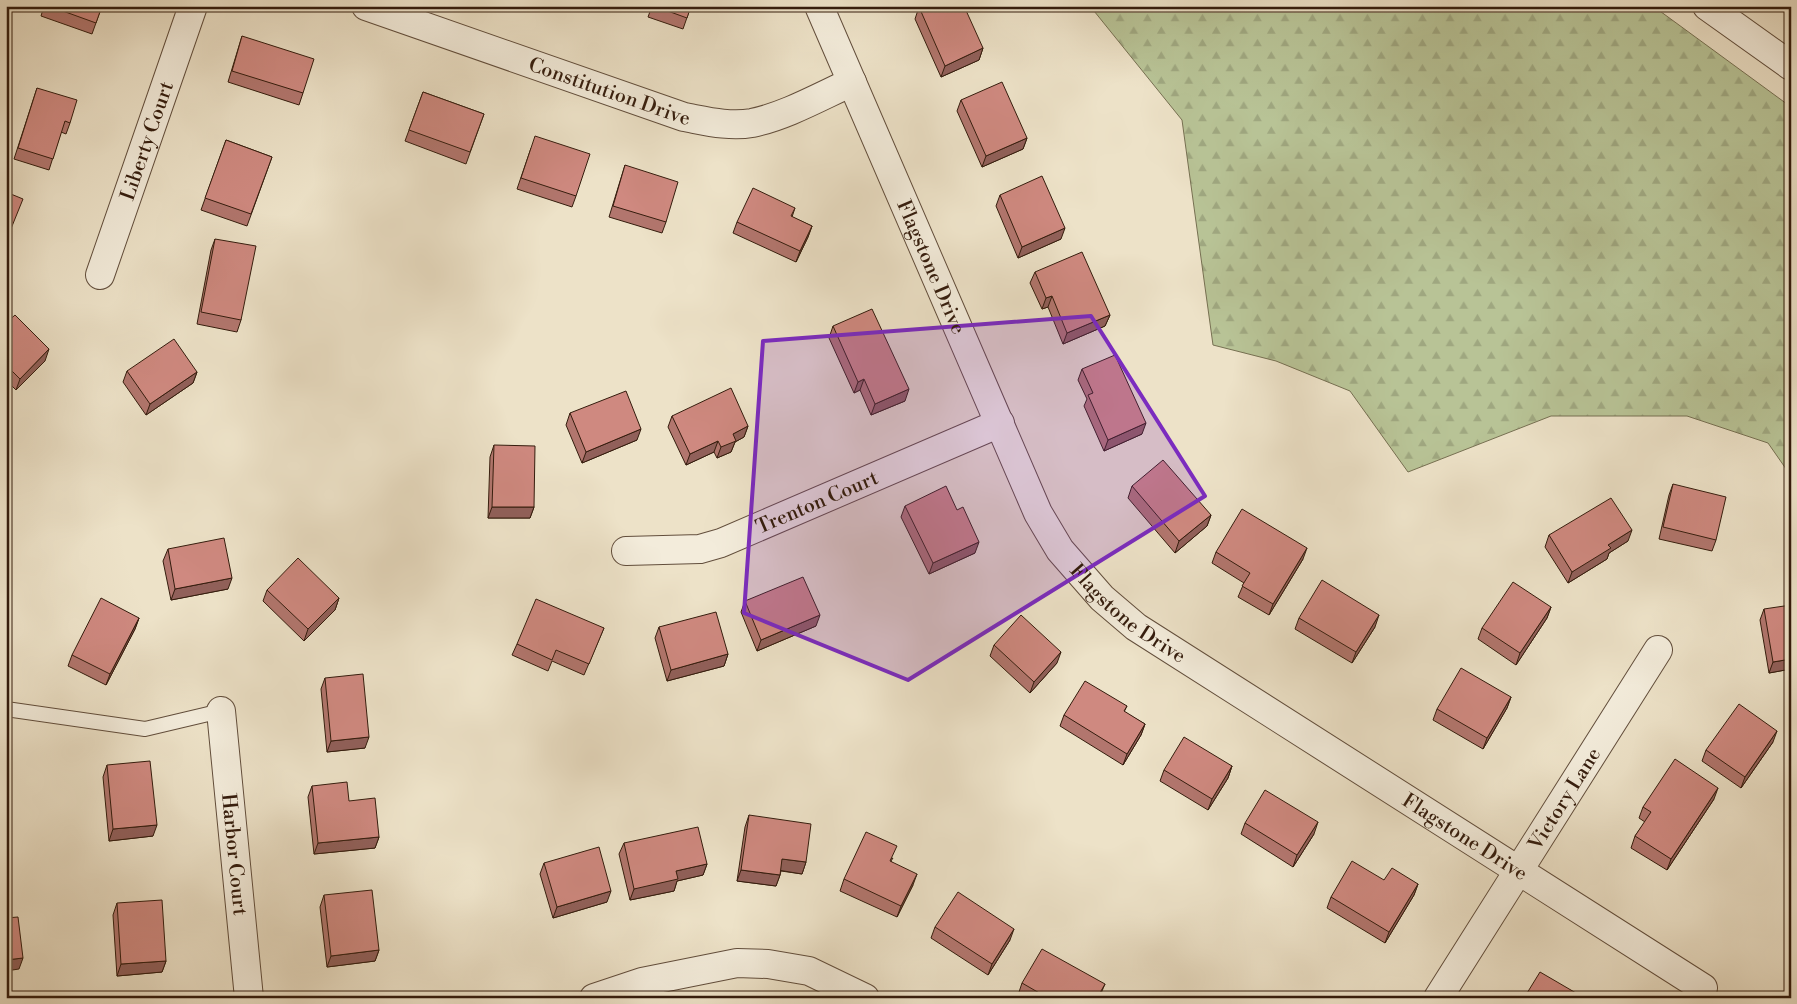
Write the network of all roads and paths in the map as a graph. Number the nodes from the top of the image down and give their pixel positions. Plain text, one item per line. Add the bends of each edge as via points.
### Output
1 (193, 6) edge
2 (366, 6) edge
3 (820, 6) edge
4 (1707, 6) edge
5 (1791, 66) edge
6 (852, 82) junction
7 (100, 275) dead end
8 (1000, 424) junction
9 (626, 551) dead end
10 (1658, 650) dead end
11 (6, 708) edge
12 (221, 712) joint
13 (1518, 871) junction
14 (1703, 988) dead end
15 (249, 998) edge
16 (594, 998) edge
17 (865, 998) edge
18 (1438, 998) edge

1 - 7 street, Liberty Court
2 - 6 street, Constitution Drive via 684,117 719,124 752,123 775,116
3 - 6 street, Flagstone Drive
4 - 5 street
6 - 8 street, Flagstone Drive
8 - 9 street, Trenton Court via 721,543 700,549
8 - 13 street, Flagstone Drive via 1038,512 1060,550 1102,598 1136,627
10 - 13 street, Victory Lane
11 - 12 lane via 145,729
12 - 15 street, Harbor Court
13 - 14 street, Flagstone Drive
13 - 18 street, Victory Lane
16 - 17 street via 642,982 737,963 808,971

